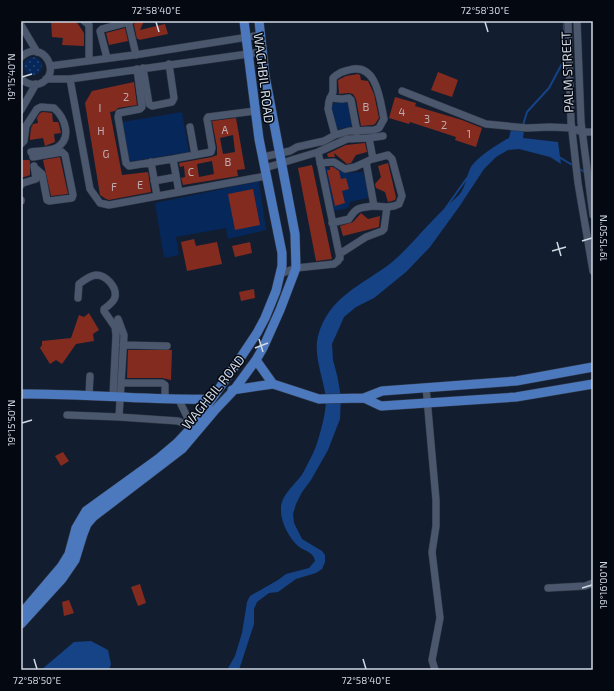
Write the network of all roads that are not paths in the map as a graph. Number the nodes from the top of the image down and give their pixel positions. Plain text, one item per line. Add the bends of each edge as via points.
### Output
1 (244, 21) edge
2 (259, 21) edge
3 (568, 21) edge
4 (577, 21) edge
5 (90, 22) edge
6 (129, 22) edge
7 (21, 25) edge
8 (261, 35) junction
9 (246, 37) junction
10 (179, 48) junction
11 (38, 52) junction
12 (262, 52) junction
13 (148, 53) junction
14 (248, 53) junction
15 (136, 55) junction
16 (21, 57) edge
17 (107, 58) junction
18 (89, 60) junction
19 (181, 62) junction
20 (169, 64) junction
21 (50, 66) junction
22 (143, 68) junction
23 (265, 76) junction
24 (46, 78) junction
25 (70, 78) junction
26 (251, 78) junction
27 (21, 79) edge
28 (36, 84) junction
29 (402, 91) dead end
30 (330, 98) junction
31 (21, 110) edge
32 (255, 110) junction
33 (571, 125) junction
34 (190, 127) dead end
35 (357, 132) junction
36 (582, 132) junction
37 (593, 132) edge
38 (335, 135) junction
39 (383, 136) dead end
40 (369, 138) junction
41 (22, 141) edge
42 (318, 152) junction
43 (280, 154) junction
44 (32, 155) junction
45 (195, 155) junction
46 (263, 157) junction
47 (173, 159) junction
48 (370, 161) junction
49 (151, 162) junction
50 (281, 163) junction
51 (320, 163) junction
52 (35, 168) junction
53 (266, 172) junction
54 (176, 177) junction
55 (154, 181) junction
56 (21, 185) edge
57 (179, 192) junction
58 (157, 196) junction
59 (592, 203) edge
60 (582, 204) junction
61 (374, 206) junction
62 (387, 207) junction
63 (593, 215) edge
64 (332, 223) junction
65 (340, 258) junction
66 (296, 268) junction
67 (593, 271) edge
68 (280, 274) junction
69 (78, 298) dead end
70 (118, 319) dead end
71 (123, 345) junction
72 (166, 346) dead end
73 (248, 347) junction
74 (258, 357) junction
75 (593, 367) edge
76 (90, 376) dead end
77 (121, 383) junction
78 (273, 384) junction
79 (593, 384) edge
80 (426, 387) junction
81 (234, 390) junction
82 (217, 391) junction
83 (21, 394) edge
84 (89, 395) junction
85 (117, 396) junction
86 (364, 398) junction
87 (165, 399) junction
88 (210, 399) junction
89 (179, 400) junction
90 (428, 403) junction
91 (66, 415) dead end
92 (119, 417) junction
93 (195, 429) junction
94 (593, 583) edge
95 (548, 588) dead end
96 (46, 590) junction
97 (21, 614) edge
98 (21, 624) edge
99 (435, 670) edge

1 - 9 main road, WAGHBIL ROAD
2 - 8 main road, WAGHBIL ROAD
3 - 33 street, PALM STREET
4 - 36 street, PALM STREET
5 - 18 street
6 - 15 street
6 - 17 street via 100,31
7 - 11 street
8 - 9 street
8 - 12 main road, WAGHBIL ROAD
9 - 10 street
9 - 14 main road, WAGHBIL ROAD
10 - 13 street
10 - 19 street
11 - 16 street via 27,53
11 - 21 street via 45,55
12 - 14 street
12 - 23 main road, WAGHBIL ROAD
13 - 15 street
13 - 22 street
14 - 19 street
14 - 26 main road, WAGHBIL ROAD
15 - 17 street
17 - 18 street
18 - 21 street
19 - 20 street
20 - 22 street
20 - 22 street via 174,98 172,102 152,106 149,104
21 - 24 street
22 - 25 street
22 - 49 street via 142,107 119,113 118,117 126,163 129,166
23 - 26 main road
23 - 43 main road, WAGHBIL ROAD
24 - 25 street
24 - 28 street
25 - 58 street via 90,189 95,198 100,203 109,205
26 - 32 main road, WAGHBIL ROAD
27 - 28 street via 28,84
28 - 31 street
29 - 33 street via 486,124 527,128
30 - 35 street via 351,100
30 - 35 street via 333,92 333,78 337,74 357,68 375,80 383,123 374,130
30 - 38 street via 328,109
32 - 45 street via 208,117 211,152
32 - 46 main road, WAGHBIL ROAD
33 - 36 street
33 - 60 street, PALM STREET
34 - 45 street
35 - 38 street via 349,131
36 - 37 street
36 - 59 street, PALM STREET
38 - 43 street via 324,141
39 - 40 street
40 - 42 street via 347,139
40 - 48 street
41 - 44 street via 30,146
41 - 44 street via 26,126 37,109 54,108 57,111 67,132 66,138 57,147
42 - 50 street
42 - 51 street
43 - 46 street
43 - 50 main road, WAGHBIL ROAD
44 - 52 street
44 - 52 street via 62,152 65,155 72,198 49,202 42,174
45 - 47 street
46 - 53 main road, WAGHBIL ROAD
47 - 49 street
47 - 54 street
48 - 51 street via 345,169 334,162
48 - 61 street
48 - 62 street via 388,155 392,159 402,196 399,204
49 - 55 street
50 - 53 street
50 - 66 main road, WAGHBIL ROAD via 295,234
51 - 64 street
52 - 56 street via 36,179
53 - 57 street
53 - 68 main road, WAGHBIL ROAD via 282,253
54 - 55 street
54 - 57 street
55 - 58 street
57 - 58 street
59 - 60 street
59 - 63 street, PALM STREET
60 - 67 street, PALM STREET
61 - 62 street
61 - 64 street via 354,211 349,220
62 - 65 street via 384,229 341,253
64 - 65 street
65 - 66 street via 334,264
66 - 68 street
66 - 74 main road, WAGHBIL ROAD
68 - 73 main road, WAGHBIL ROAD via 276,291
69 - 85 street via 79,284 89,277 102,276 112,285 114,300 104,312 116,335
70 - 71 street via 124,336
71 - 72 street
71 - 77 street
73 - 74 main road
73 - 82 main road, WAGHBIL ROAD
74 - 78 main road
74 - 81 main road, WAGHBIL ROAD
75 - 80 main road via 516,381
76 - 84 street
77 - 85 street
77 - 87 street via 162,383 165,385
78 - 81 main road
78 - 86 main road via 320,399
79 - 90 main road via 516,397
80 - 86 main road via 382,391
80 - 90 street
81 - 82 main road
81 - 93 main road, WAGHBIL ROAD
82 - 88 main road, WAGHBIL ROAD
83 - 84 main road
84 - 85 main road
85 - 87 main road
85 - 92 street
86 - 90 main road via 381,406
87 - 89 main road
88 - 89 main road
88 - 93 main road, WAGHBIL ROAD
89 - 93 street
90 - 99 street via 436,500 432,552 440,618 432,660
91 - 92 street
92 - 93 street via 178,421
93 - 96 main road, WAGHBIL ROAD via 177,443 169,455 93,511 86,511 69,554 69,562 61,567
94 - 95 street via 585,586
96 - 97 main road, WAGHBIL ROAD
96 - 98 main road, WAGHBIL ROAD

